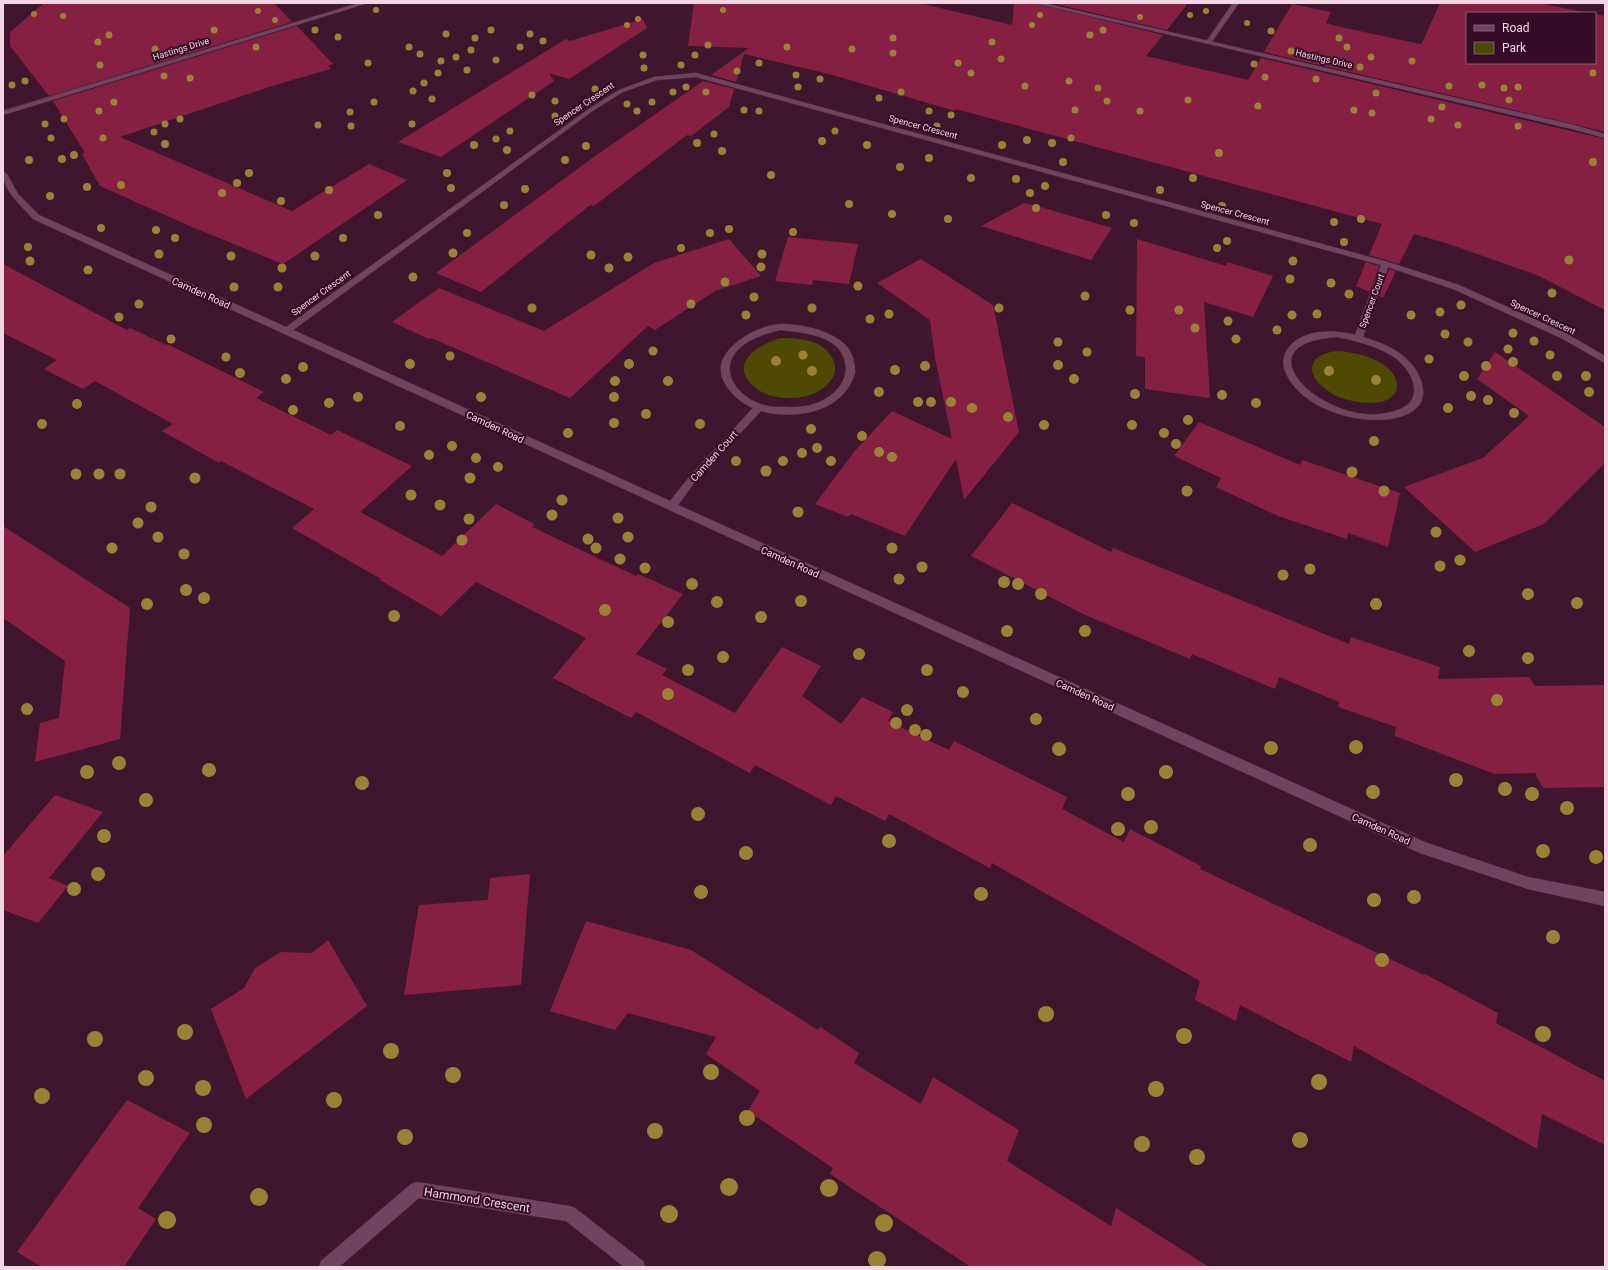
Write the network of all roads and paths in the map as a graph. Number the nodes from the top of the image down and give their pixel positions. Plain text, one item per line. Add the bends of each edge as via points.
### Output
1 (365, 3) edge
2 (1037, 3) edge
3 (1236, 3) edge
4 (1209, 42) junction
5 (3, 112) edge
6 (1605, 136) edge
7 (3, 174) edge
8 (1385, 264) junction
9 (286, 331) junction
10 (1359, 338) junction
11 (1605, 360) edge
12 (759, 407) junction
13 (671, 507) junction
14 (1605, 899) edge
15 (327, 1267) edge
16 (637, 1267) edge

1 - 5 street, Hastings Drive
2 - 4 street, Hastings Drive
3 - 4 street
4 - 6 street, Hastings Drive
7 - 9 street, Camden Road via 14,195 36,217
8 - 9 street, Spencer Crescent via 696,75 656,78 621,91 592,109
8 - 10 street, Spencer Court
8 - 11 street, Spencer Crescent via 1456,287 1564,336
9 - 13 street, Camden Road
10 - 10 street, Spencer Court via 1330,334 1300,341 1290,351 1286,363 1291,378 1303,392 1315,400 1344,413 1386,417 1403,412 1414,404 1419,392 1417,379 1409,366 1396,354 1378,344
12 - 12 street via 781,412 803,411 825,404 841,394 851,381 853,366 848,352 836,340 820,332 800,327 780,327 761,331 745,339 733,349 726,362 725,375 731,388 742,399
12 - 13 street, Camden Court via 694,477
13 - 14 street, Camden Road via 1424,849 1528,883
15 - 16 street, Hammond Crescent via 417,1190 568,1214

